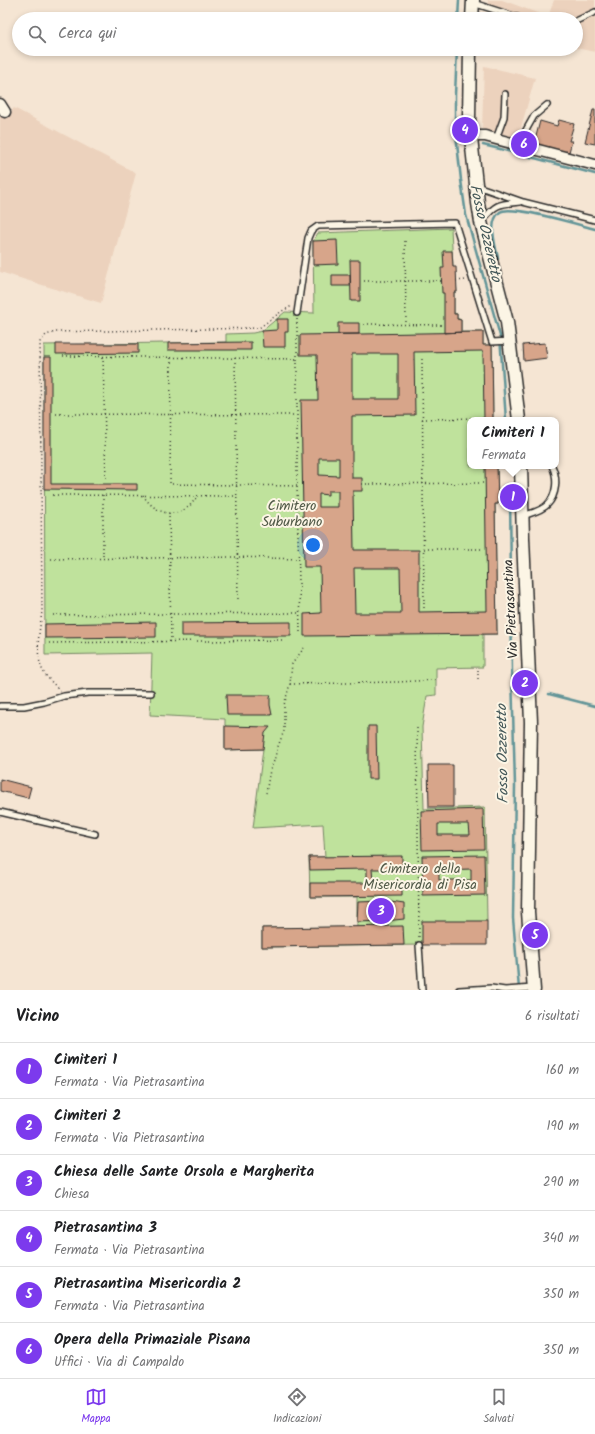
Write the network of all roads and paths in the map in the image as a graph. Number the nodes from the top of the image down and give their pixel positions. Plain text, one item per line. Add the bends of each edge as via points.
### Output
1 (473, 2) edge
2 (472, 12) edge
3 (502, 12) edge
4 (595, 12) edge
5 (583, 18) edge
6 (470, 56) edge
7 (505, 94) dead end
8 (547, 105) dead end
9 (471, 136) junction
10 (496, 139) junction
11 (520, 145) junction
12 (595, 165) edge
13 (476, 186) junction
14 (523, 202) junction
15 (595, 220) edge
16 (481, 222) junction
17 (405, 241) dead end
18 (442, 280) dead end
19 (405, 281) junction
20 (364, 282) dead end
21 (297, 303) junction
22 (297, 313) joint
23 (364, 324) dead end
24 (406, 324) junction
25 (441, 325) dead end
26 (508, 341) junction
27 (63, 356) dead end
28 (103, 357) junction
29 (170, 358) junction
30 (235, 358) junction
31 (422, 358) dead end
32 (297, 359) junction
33 (56, 414) dead end
34 (105, 415) junction
35 (170, 415) junction
36 (236, 415) junction
37 (296, 415) junction
38 (519, 417) edge
39 (467, 418) edge
40 (422, 419) junction
41 (521, 469) edge
42 (554, 469) edge
43 (106, 480) dead end
44 (423, 483) junction
45 (485, 483) dead end
46 (362, 484) dead end
47 (236, 486) junction
48 (296, 486) junction
49 (53, 495) dead end
50 (103, 495) junction
51 (143, 495) junction
52 (198, 495) junction
53 (237, 496) junction
54 (169, 513) junction
55 (522, 516) junction
56 (424, 549) junction
57 (484, 549) dead end
58 (238, 557) junction
59 (103, 558) junction
60 (169, 558) junction
61 (51, 559) dead end
62 (298, 559) junction
63 (238, 601) dead end
64 (424, 608) dead end
65 (299, 613) junction
66 (170, 614) junction
67 (53, 615) dead end
68 (300, 632) dead end
69 (282, 640) dead end
70 (171, 641) junction
71 (49, 643) dead end
72 (304, 648) dead end
73 (478, 667) dead end
74 (478, 679) dead end
75 (435, 680) dead end
76 (290, 684) junction
77 (151, 693) dead end
78 (64, 696) junction
79 (0, 706) edge
80 (417, 728) dead end
81 (266, 793) dead end
82 (0, 812) edge
83 (95, 834) dead end
84 (419, 945) joint
85 (531, 989) edge
86 (422, 990) edge
87 (459, 990) edge
88 (506, 990) edge

1 - 2 street
1 - 3 lane
4 - 5 lane
6 - 9 street
7 - 10 lane via 504,116
8 - 11 lane via 534,116
9 - 10 street
9 - 13 street
10 - 11 street
11 - 12 street
13 - 14 lane
13 - 16 street
14 - 15 lane
14 - 16 lane via 500,204 489,211
16 - 26 street via 502,297
17 - 19 path
18 - 19 path
19 - 20 path
19 - 24 path
21 - 22 lane
21 - 26 lane via 308,238 311,231 318,226 455,223 492,342
21 - 78 path via 259,328 56,332 46,335 40,342 42,611 39,661 44,672
22 - 32 path
23 - 24 path
24 - 25 path
26 - 38 street
27 - 28 path
28 - 29 path
28 - 34 path
29 - 30 path
29 - 35 path
30 - 32 path
30 - 36 path
31 - 40 path
32 - 37 path
33 - 34 path
34 - 35 path
34 - 43 path
35 - 36 path
35 - 47 path via 170,484
36 - 37 path
36 - 47 path
37 - 48 path
39 - 40 path
40 - 44 path
41 - 55 street, Via Pietrasantina
42 - 55 lane via 556,483 553,496 541,509
44 - 45 path
44 - 46 path
44 - 56 path
47 - 48 path
47 - 53 path
48 - 62 path
49 - 50 path
50 - 51 path
50 - 59 path
51 - 52 path
51 - 54 path via 158,511
52 - 53 path
52 - 54 path via 188,508
53 - 58 path
54 - 60 path
55 - 85 street, Via Pietrasantina via 530,722 528,912
56 - 57 path
56 - 64 path
58 - 60 path
58 - 62 path
58 - 63 path
59 - 60 path
59 - 61 path
60 - 66 path
62 - 65 path
65 - 66 path
65 - 68 path
66 - 67 path
66 - 70 path
69 - 70 path
70 - 71 path
72 - 76 path via 292,664
73 - 74 path
75 - 76 path
76 - 81 path via 284,705 284,730 270,770
77 - 78 lane via 88,693
78 - 79 lane via 24,706
80 - 84 path
82 - 83 lane
84 - 86 lane
85 - 88 lane
87 - 88 lane

